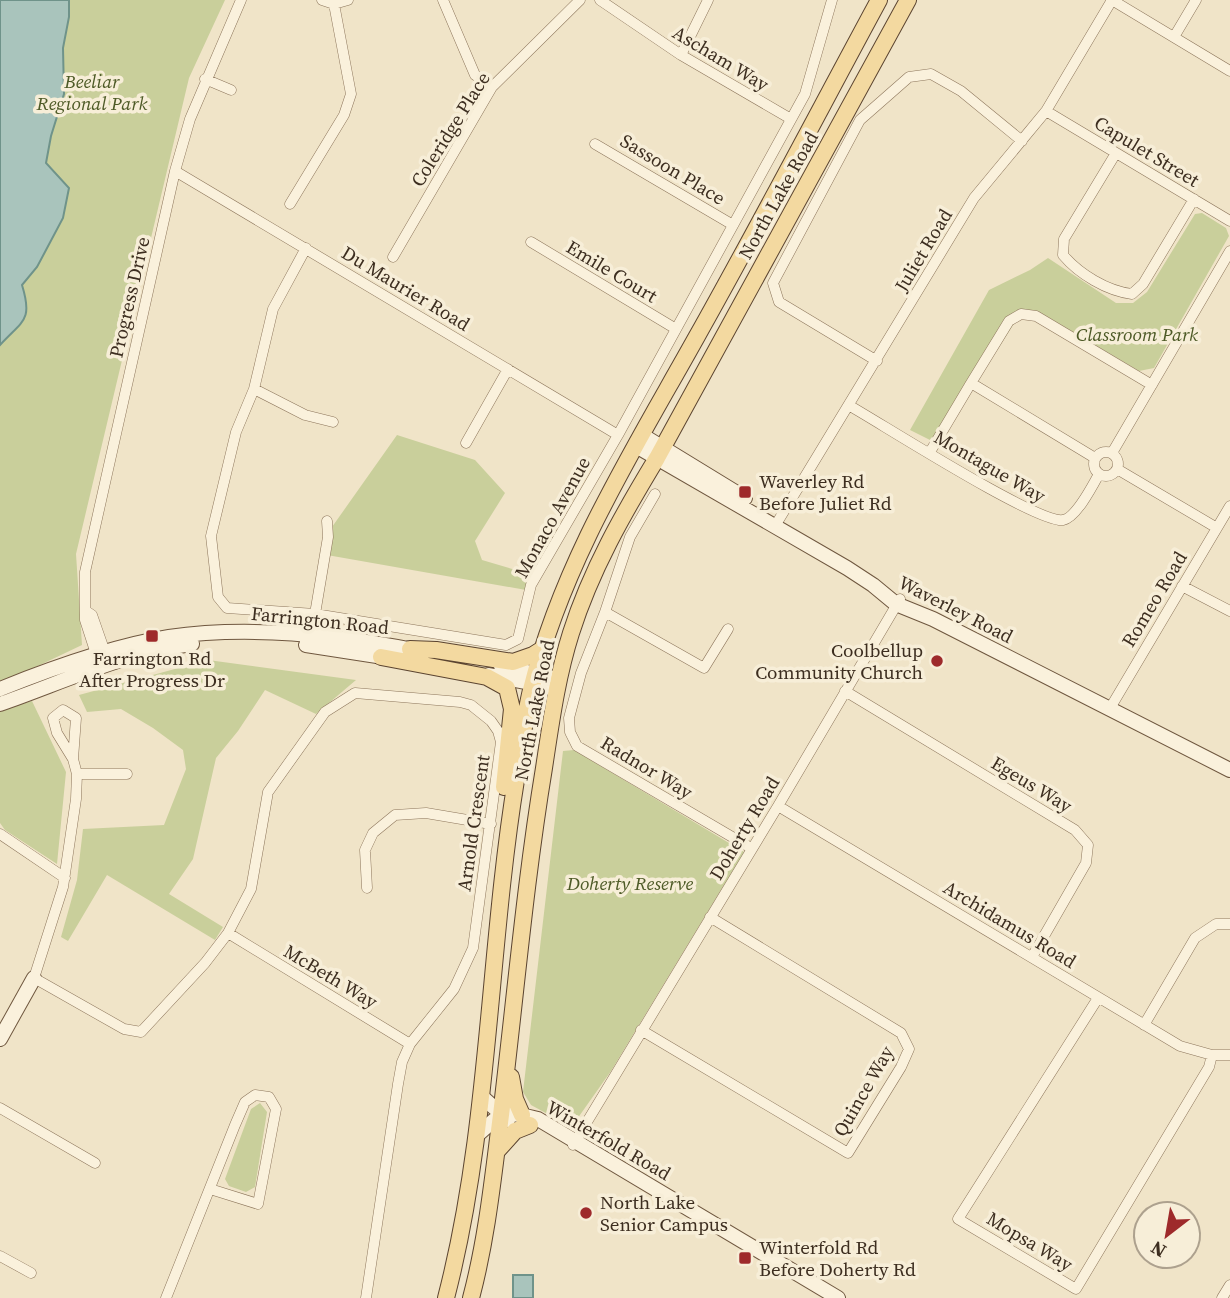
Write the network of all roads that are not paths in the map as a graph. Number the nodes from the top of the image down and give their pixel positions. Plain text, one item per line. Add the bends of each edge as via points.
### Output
1 (241, 0) edge
2 (322, 0) edge
3 (348, 0) edge
4 (443, 0) edge
5 (580, 0) edge
6 (600, 0) edge
7 (708, 0) edge
8 (832, 0) edge
9 (879, 0) edge
10 (908, 0) edge
11 (1112, 0) edge
12 (1196, 0) edge
13 (334, 4) junction
14 (1174, 37) junction
15 (681, 55) junction
16 (1230, 71) edge
17 (205, 79) junction
18 (492, 87) junction
19 (231, 90) dead end
20 (1046, 111) junction
21 (791, 119) junction
22 (1022, 141) junction
23 (595, 144) dead end
24 (1116, 153) junction
25 (175, 171) junction
26 (1194, 200) junction
27 (289, 204) dead end
28 (1230, 221) edge
29 (733, 225) junction
30 (531, 242) dead end
31 (306, 248) junction
32 (1230, 251) edge
33 (393, 257) dead end
34 (676, 329) junction
35 (877, 361) junction
36 (508, 369) junction
37 (971, 383) junction
38 (1152, 385) junction
39 (254, 389) junction
40 (850, 406) junction
41 (333, 422) dead end
42 (618, 435) junction
43 (639, 440) junction
44 (466, 443) dead end
45 (660, 452) junction
46 (930, 452) junction
47 (1112, 453) junction
48 (1095, 458) junction
49 (1117, 469) junction
50 (1099, 474) junction
51 (655, 494) dead end
52 (1230, 506) edge
53 (327, 521) dead end
54 (777, 523) junction
55 (1217, 528) junction
56 (1182, 586) junction
57 (898, 602) junction
58 (1230, 611) edge
59 (605, 612) junction
60 (316, 614) junction
61 (728, 629) dead end
62 (544, 648) junction
63 (410, 649) junction
64 (381, 657) junction
65 (103, 660) junction
66 (535, 678) junction
67 (557, 683) junction
68 (0, 689) edge
69 (845, 691) junction
70 (0, 704) edge
71 (1111, 707) junction
72 (73, 759) dead end
73 (1230, 763) edge
74 (1230, 770) edge
75 (77, 774) junction
76 (127, 774) dead end
77 (778, 806) junction
78 (491, 824) junction
79 (509, 824) junction
80 (0, 834) edge
81 (751, 848) junction
82 (65, 878) junction
83 (367, 888) dead end
84 (710, 917) junction
85 (1230, 924) edge
86 (228, 933) junction
87 (1032, 957) junction
88 (34, 978) junction
89 (1098, 999) junction
90 (1144, 1025) junction
91 (642, 1030) junction
92 (0, 1039) edge
93 (410, 1044) junction
94 (1212, 1055) junction
95 (1230, 1055) edge
96 (508, 1060) junction
97 (481, 1096) junction
98 (0, 1108) edge
99 (501, 1114) junction
100 (526, 1120) junction
101 (476, 1136) junction
102 (574, 1143) junction
103 (497, 1151) junction
104 (95, 1163) dead end
105 (210, 1189) junction
106 (0, 1256) edge
107 (31, 1273) dead end
108 (1230, 1285) edge
109 (170, 1297) edge
110 (366, 1298) edge
111 (446, 1298) edge
112 (471, 1298) edge
113 (825, 1298) edge
114 (838, 1298) edge
115 (1222, 1298) edge

1 - 17 street, Progress Drive
2 - 13 street
3 - 13 street
4 - 18 street via 475,75
5 - 18 street, Coleridge Place
6 - 15 street, Ascham Way
7 - 15 street
8 - 21 street, Monaco Avenue via 805,94
9 - 43 main road, North Lake Road
10 - 45 main road, North Lake Road
11 - 14 street
11 - 20 street, Juliet Road
12 - 14 street
13 - 27 street via 351,93 344,115
14 - 16 street
15 - 21 street, Ascham Way
17 - 19 street
17 - 25 street, Progress Drive
18 - 33 street, Coleridge Place
20 - 22 street, Juliet Road
20 - 24 street, Capulet Street
21 - 29 street, Monaco Avenue
22 - 35 street, Juliet Road via 974,198
22 - 35 street via 961,90 931,74 909,77 860,120 774,283 779,302
23 - 29 street, Sassoon Place
24 - 26 street, Capulet Street
24 - 26 street via 1064,239 1063,255 1072,266 1116,292 1132,294 1143,284
25 - 31 street, Du Maurier Road
25 - 65 street, Progress Drive via 85,572 85,621
26 - 28 street, Capulet Street
29 - 34 street, Monaco Avenue
30 - 34 street, Emile Court
31 - 36 street, Du Maurier Road
31 - 39 street, Monaco Avenue via 273,309
32 - 38 street
34 - 42 street, Monaco Avenue
35 - 40 street, Juliet Road
36 - 42 street, Du Maurier Road
36 - 44 street
37 - 38 street via 1009,321 1021,314 1036,316
37 - 46 street
37 - 48 street
38 - 47 street
39 - 41 street via 305,415
39 - 60 street, Monaco Avenue via 236,432 211,536 218,597 227,608
40 - 46 street, Montague Way
40 - 54 street, Juliet Road
42 - 60 street, Monaco Avenue via 531,585 518,639 506,646
43 - 45 main road, Waverley Road
43 - 62 main road, North Lake Road via 568,579
45 - 54 main road, Waverley Road
45 - 67 main road, North Lake Road via 601,556
46 - 50 street, Montague Way via 1048,519 1064,520 1072,515
47 - 48 street
47 - 49 street
48 - 50 street
49 - 50 street via 1109,476
49 - 55 street
51 - 59 street, Radnor Way via 630,537
52 - 55 street, Romeo Road
53 - 60 street
54 - 57 main road, Waverley Road via 865,571
55 - 56 street, Romeo Road
56 - 58 street
56 - 71 street, Romeo Road
57 - 69 street, Doherty Road
57 - 71 main road, Waverley Road
59 - 61 street via 704,668
59 - 81 street, Radnor Way via 569,718 577,746
62 - 63 main road via 513,662
62 - 66 main road, North Lake Road
63 - 65 main road, Farrington Road via 247,631 142,642
63 - 66 main road, Farrington Road
64 - 65 main road, Farrington Road via 288,642 226,640
64 - 66 main road, Farrington Road
64 - 79 main road via 486,677 507,688 512,709 502,803
65 - 68 main road, Farrington Road
65 - 70 main road, Farrington Road
66 - 67 main road, Farrington Road
66 - 79 main road, North Lake Road
67 - 96 main road, North Lake Road via 535,821
69 - 77 street, Doherty Road
69 - 87 street, Egeus Way via 1075,831 1088,845 1086,863
71 - 73 main road, Waverley Road
71 - 74 main road, Waverley Road
72 - 75 street
75 - 76 street
75 - 82 street
77 - 81 street, Doherty Road
77 - 87 street, Archidamus Road
78 - 83 street via 426,813 395,815 373,833 365,850
78 - 86 street, Arnold Crescent via 501,742 483,713 460,702 355,693 325,712 268,792 251,889
78 - 93 street, Arnold Crescent via 473,948 454,989
79 - 97 main road, North Lake Road
80 - 82 street
81 - 84 street, Doherty Road
82 - 88 street
84 - 91 street, Doherty Road
84 - 91 street, Quince Way via 901,1033 909,1049 901,1068 848,1153
85 - 90 street via 1216,924 1195,938
86 - 88 street via 141,1032 124,1030
86 - 93 street, McBeth Way
87 - 89 street, Archidamus Road
88 - 92 main road
89 - 90 street, Archidamus Road
89 - 94 street, Mopsa Way via 958,1219 1076,1289
90 - 94 street, Archidamus Road via 1180,1045
91 - 102 street, Doherty Road
93 - 110 street via 398,1084
94 - 95 street, Archidamus Road
96 - 99 main road, North Lake Road
96 - 100 main road via 515,1099
97 - 99 main road, Winterfold Road
97 - 101 main road, North Lake Road
98 - 104 street
99 - 100 main road, Winterfold Road via 507,1120
99 - 101 main road
99 - 103 main road, North Lake Road
100 - 102 main road, Winterfold Road
100 - 103 main road
101 - 111 main road, North Lake Road via 470,1189
102 - 113 main road, Winterfold Road
102 - 114 main road, Winterfold Road
103 - 112 main road, North Lake Road via 482,1259
105 - 105 street via 245,1101 255,1095 269,1097 276,1108 258,1204
105 - 109 street
106 - 107 street
108 - 115 street

